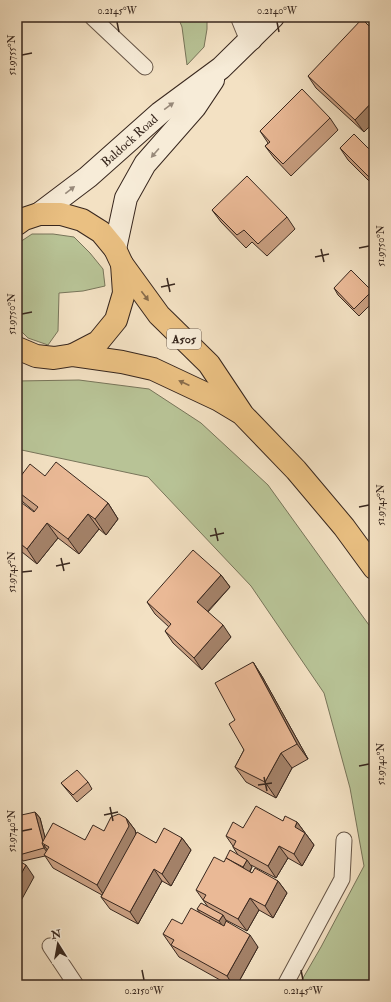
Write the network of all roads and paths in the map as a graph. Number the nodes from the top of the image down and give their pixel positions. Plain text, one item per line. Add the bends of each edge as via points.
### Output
1 (92, 17) edge
2 (242, 17) edge
3 (273, 17) edge
4 (251, 39) junction
5 (145, 67) dead end
6 (222, 68) junction
7 (39, 214) junction
8 (17, 224) edge
9 (118, 257) junction
10 (23, 355) edge
11 (73, 355) junction
12 (243, 415) junction
13 (374, 568) edge
14 (344, 840) dead end
15 (50, 946) dead end
16 (76, 985) edge
17 (285, 985) edge

1 - 5 lane
2 - 4 main road
3 - 4 main road, Baldock Road
4 - 6 main road, Baldock Road
7 -> 6 main road, Baldock Road via 88,177 160,113
6 -> 9 main road, Baldock Road via 195,107 145,164 126,198
7 - 8 main road
7 - 9 main road via 61,214 82,220 101,232
9 - 11 main road via 124,293 116,320 98,342
9 -> 12 main road, A505 via 159,315 210,364
10 - 11 main road via 54,358
12 -> 11 main road, A505 via 219,400 152,369
12 - 13 main road, A505 via 296,470 344,527
14 - 17 lane via 342,879
15 - 16 lane

